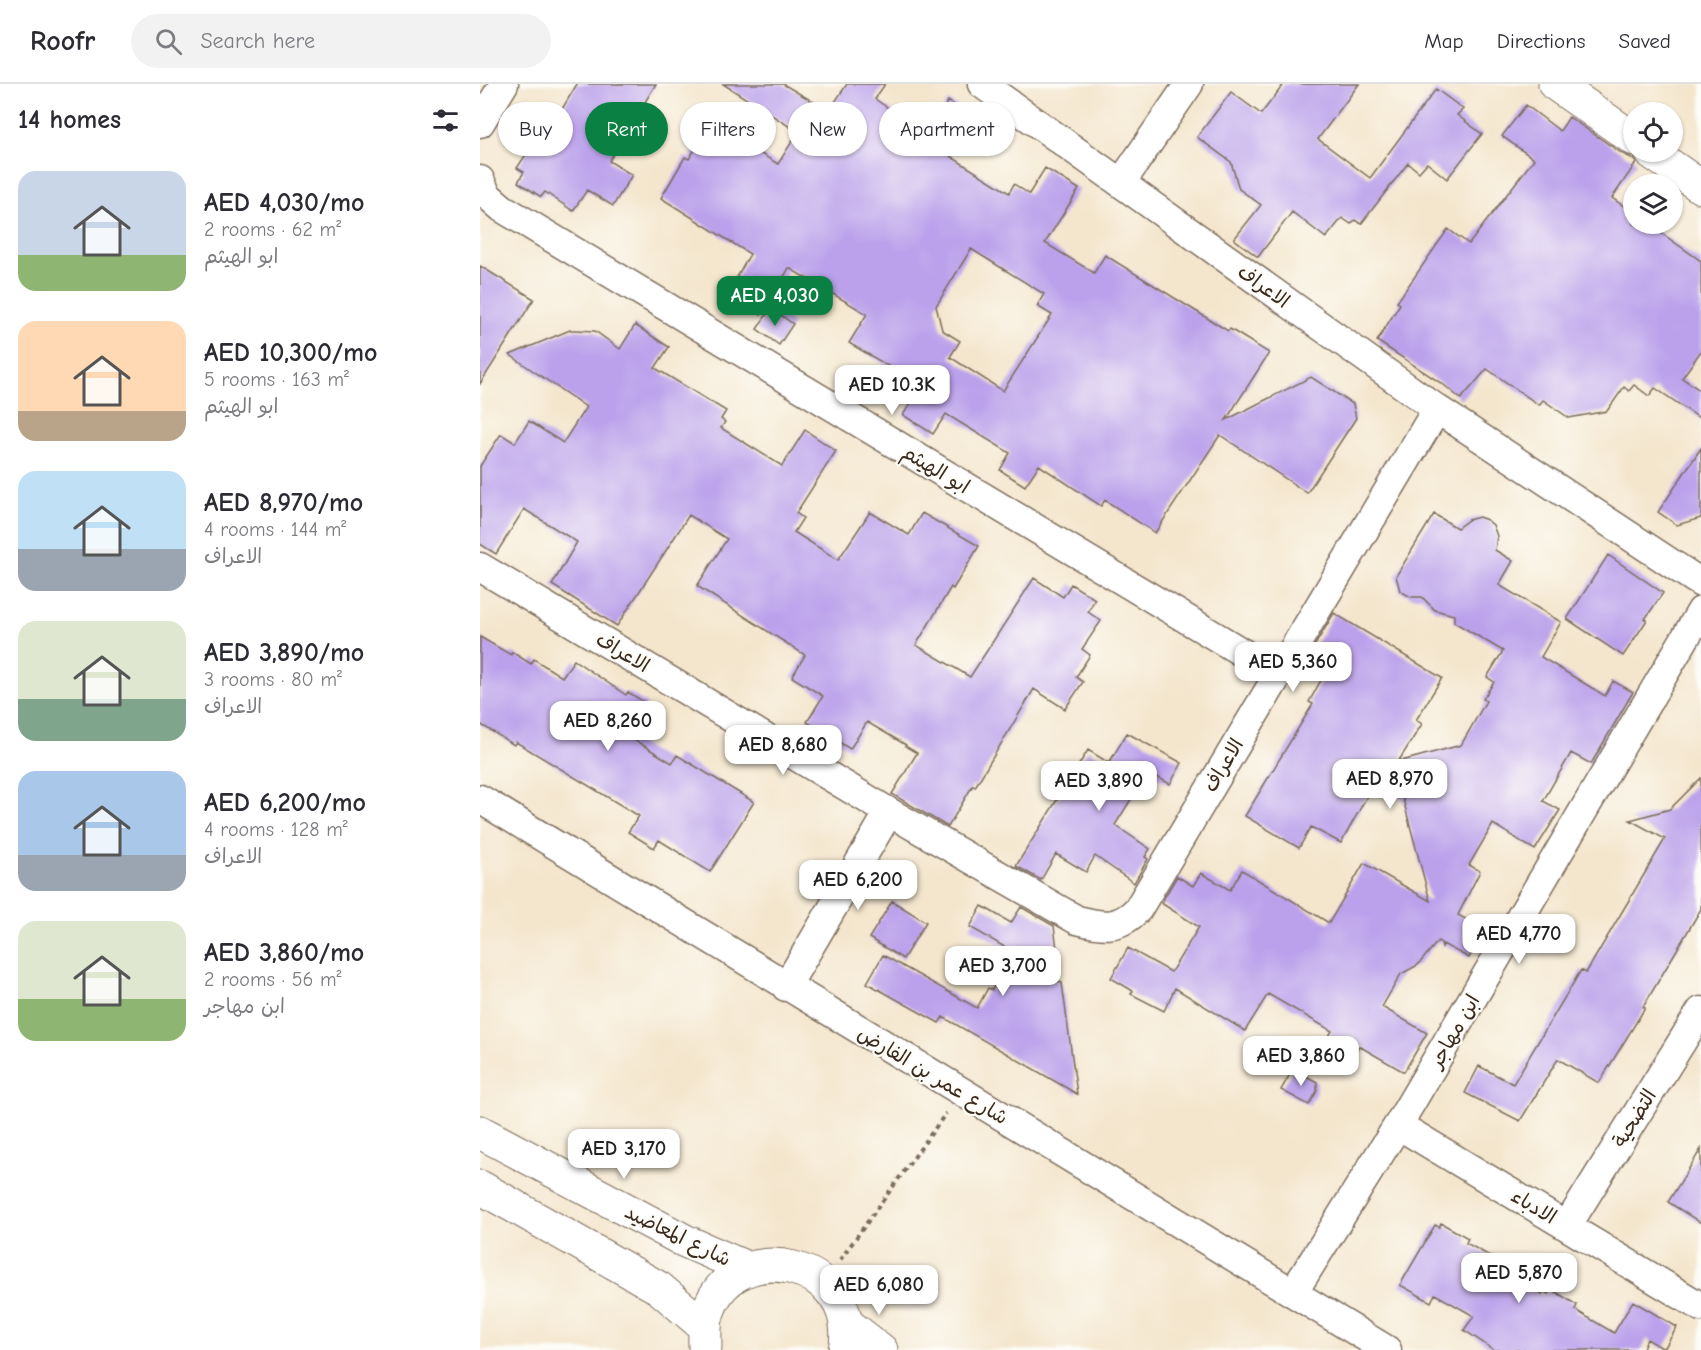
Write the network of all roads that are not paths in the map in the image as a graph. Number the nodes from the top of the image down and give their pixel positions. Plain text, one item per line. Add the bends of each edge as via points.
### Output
1 (504, 84) edge
2 (982, 84) edge
3 (1189, 84) edge
4 (1555, 84) edge
5 (480, 123) edge
6 (1623, 132) edge
7 (1665, 162) edge
8 (480, 180) edge
9 (1121, 183) junction
10 (1701, 187) edge
11 (1437, 409) junction
12 (480, 567) edge
13 (1701, 583) edge
14 (1701, 610) edge
15 (1278, 674) junction
16 (480, 799) edge
17 (889, 812) junction
18 (786, 987) junction
19 (1701, 1011) edge
20 (1398, 1125) junction
21 (480, 1132) edge
22 (480, 1187) edge
23 (1567, 1226) junction
24 (749, 1269) junction
25 (1293, 1293) junction
26 (1701, 1306) edge
27 (846, 1337) edge
28 (705, 1339) edge
29 (881, 1350) edge
30 (1387, 1350) edge

1 - 5 street
2 - 9 street, الاعراف
3 - 9 street
4 - 6 street
7 - 10 street
8 - 15 street, ابو الهيثم via 487,195 502,208
9 - 11 street, الاعراف
11 - 13 street, الاعراف
11 - 15 street, الاعراف
12 - 17 street, الاعراف
14 - 20 street, ابن مهاجر
15 - 17 street, الاعراف via 1137,909 1119,923 1108,926 1077,920
16 - 18 street, شارع عمر بن الفارض
17 - 18 street
18 - 25 street, شارع عمر بن الفارض
19 - 23 street, التضحية
20 - 23 street, الادباء
20 - 25 street, ابن مهاجر
21 - 24 street, شارع المعاضيد via 685,1241
22 - 28 street via 659,1288
23 - 26 street, الادباء
24 - 27 street via 780,1264 811,1273 834,1294 842,1308
24 - 28 street via 727,1283 712,1302
25 - 30 street, شارع عمر بن الفارض
27 - 29 street

